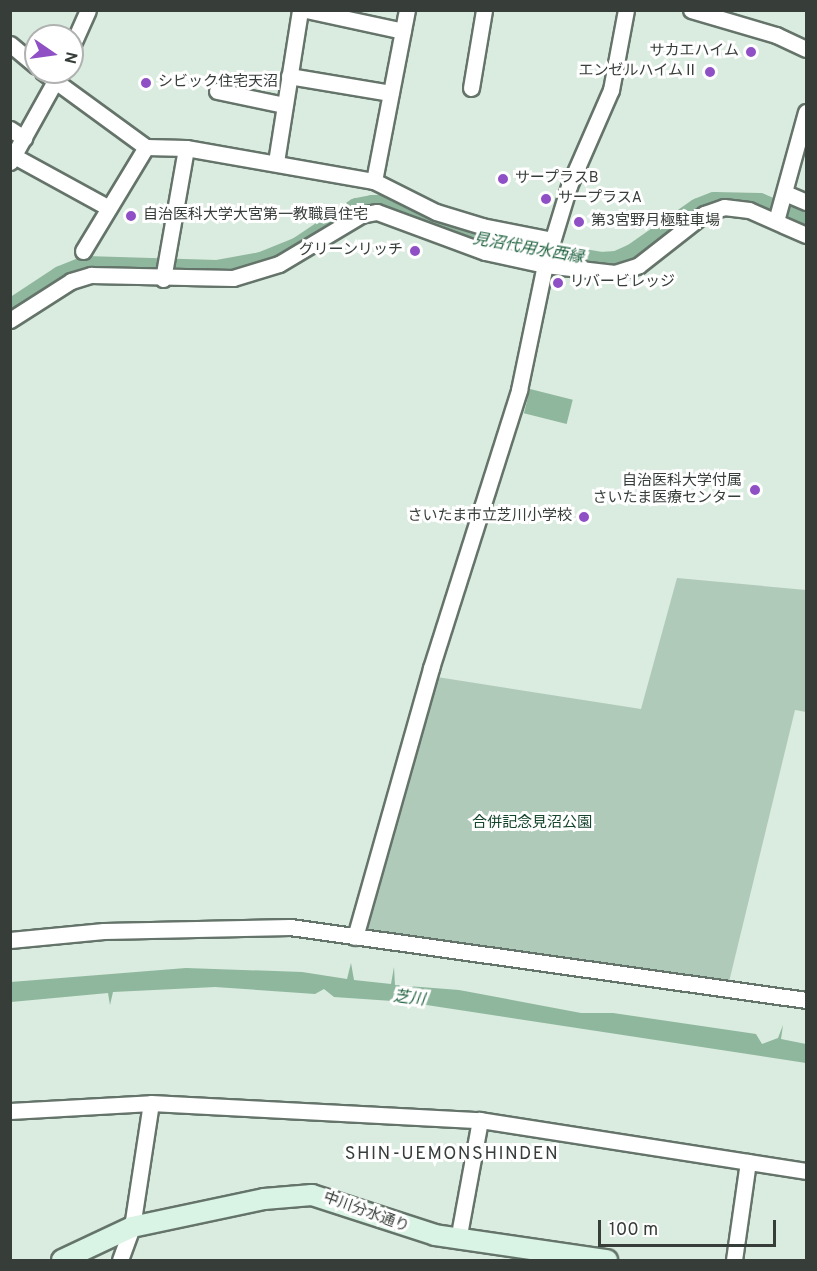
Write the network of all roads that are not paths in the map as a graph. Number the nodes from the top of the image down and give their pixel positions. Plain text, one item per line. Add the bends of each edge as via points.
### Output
1 (88, 10) edge
2 (300, 10) edge
3 (306, 10) edge
4 (407, 10) edge
5 (484, 10) edge
6 (626, 10) edge
7 (691, 10) edge
8 (733, 16) edge
9 (82, 24) edge
10 (403, 31) junction
11 (10, 44) edge
12 (807, 49) edge
13 (24, 56) edge
14 (289, 76) junction
15 (54, 84) edge
16 (67, 84) edge
17 (471, 88) dead end
18 (217, 91) dead end
19 (391, 93) junction
20 (284, 105) junction
21 (807, 112) edge
22 (10, 129) edge
23 (24, 138) junction
24 (146, 147) junction
25 (186, 148) junction
26 (12, 159) edge
27 (276, 162) junction
28 (374, 181) junction
29 (785, 194) junction
30 (807, 202) edge
31 (109, 208) junction
32 (776, 221) junction
33 (807, 235) edge
34 (552, 240) junction
35 (83, 251) dead end
36 (545, 265) junction
37 (163, 279) junction
38 (10, 320) edge
39 (355, 937) junction
40 (10, 940) edge
41 (807, 1000) edge
42 (151, 1103) junction
43 (10, 1111) edge
44 (480, 1120) junction
45 (748, 1162) junction
46 (807, 1171) edge
47 (132, 1227) junction
48 (458, 1240) junction
49 (549, 1256) edge
50 (62, 1260) edge
51 (120, 1260) edge
52 (607, 1260) edge
53 (734, 1260) edge

1 - 9 street
2 - 14 street
3 - 10 street
4 - 10 street
5 - 17 street
6 - 34 street via 611,90 569,186
7 - 8 street
8 - 12 street
10 - 19 street
11 - 13 street
14 - 19 street
14 - 20 street
15 - 23 street
16 - 24 street
18 - 20 street
19 - 28 street
20 - 27 street
21 - 29 street
22 - 23 street
23 - 26 street
24 - 25 street
24 - 31 street
25 - 27 street
25 - 37 street
26 - 31 street
27 - 28 street
28 - 34 street via 436,212
29 - 30 street
29 - 32 street
31 - 35 street
32 - 33 street
32 - 36 street via 749,210 724,207 704,214 639,266 615,273
34 - 36 street
36 - 37 street via 461,245 377,212 361,215 279,264 233,278
36 - 39 street via 519,390 431,668
37 - 38 street via 91,275 71,280
39 - 40 street via 290,927 104,931
39 - 41 street
42 - 43 street
42 - 44 street
42 - 47 street
44 - 45 street
44 - 48 street
45 - 46 street
45 - 53 street
47 - 48 street, 中川分水通り via 264,1199 312,1195 396,1225
47 - 50 street, 中川分水通り
47 - 51 street
48 - 49 street, 中川分水通り
49 - 52 street, 中川分水通り

